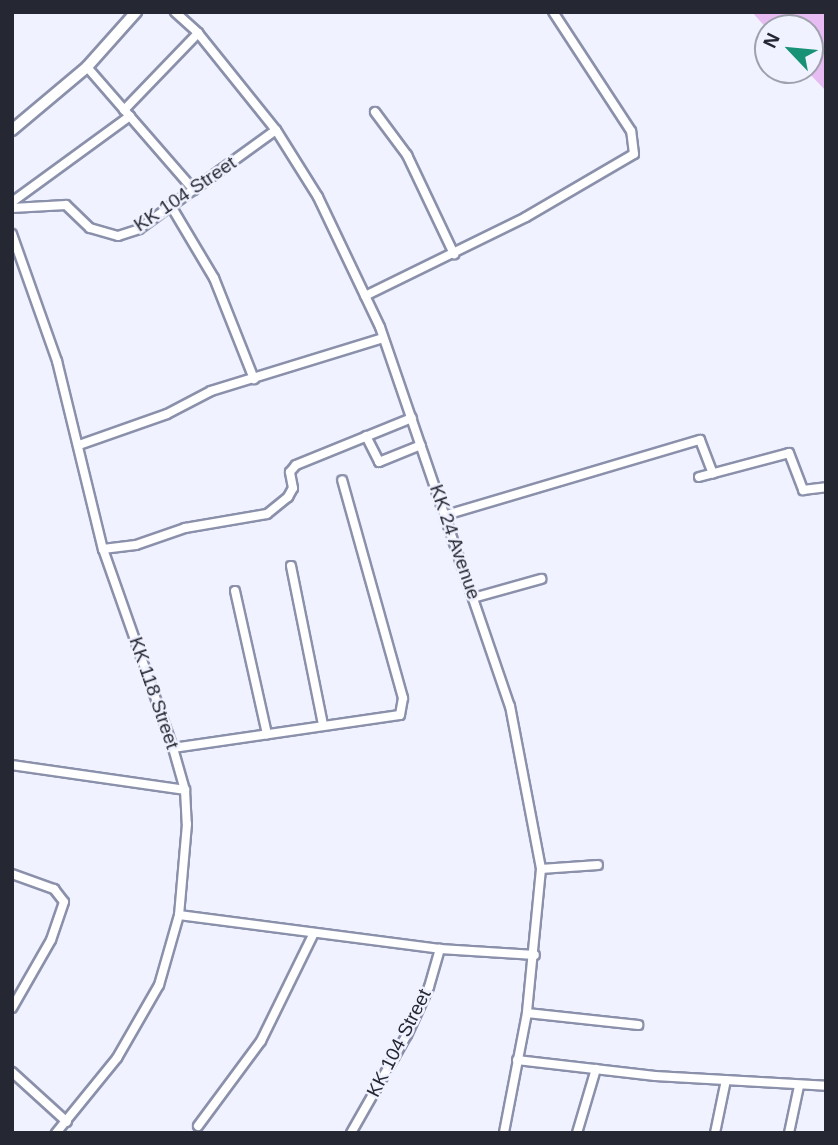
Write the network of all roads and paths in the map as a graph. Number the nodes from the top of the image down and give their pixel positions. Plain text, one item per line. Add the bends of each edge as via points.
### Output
1 (136, 12) edge
2 (175, 12) edge
3 (553, 12) edge
4 (198, 33) junction
5 (87, 67) junction
6 (375, 112) dead end
7 (127, 113) junction
8 (12, 130) edge
9 (276, 130) junction
10 (194, 190) junction
11 (12, 202) edge
12 (171, 206) junction
13 (12, 208) edge
14 (12, 234) edge
15 (454, 254) junction
16 (365, 296) junction
17 (383, 338) junction
18 (254, 379) junction
19 (412, 418) junction
20 (366, 436) junction
21 (79, 445) junction
22 (421, 445) junction
23 (713, 474) junction
24 (699, 477) dead end
25 (342, 480) dead end
26 (826, 486) edge
27 (446, 515) junction
28 (103, 549) junction
29 (291, 566) dead end
30 (541, 579) dead end
31 (234, 591) dead end
32 (473, 598) junction
33 (323, 726) junction
34 (267, 734) junction
35 (173, 748) junction
36 (12, 765) edge
37 (185, 790) junction
38 (598, 865) dead end
39 (541, 869) junction
40 (12, 874) edge
41 (179, 915) junction
42 (314, 933) junction
43 (440, 949) junction
44 (535, 955) junction
45 (12, 1007) edge
46 (527, 1013) junction
47 (638, 1025) dead end
48 (517, 1060) junction
49 (596, 1069) junction
50 (12, 1072) edge
51 (726, 1080) junction
52 (799, 1086) junction
53 (826, 1086) edge
54 (198, 1126) dead end
55 (63, 1129) edge
56 (351, 1133) edge
57 (504, 1133) edge
58 (577, 1133) edge
59 (715, 1133) edge
60 (789, 1133) edge

1 - 5 street
2 - 4 street, KK 24 Avenue
3 - 15 street via 631,131 634,154
4 - 7 street
4 - 9 street, KK 24 Avenue
5 - 7 street
5 - 8 street
6 - 15 street via 407,155
7 - 10 street
7 - 11 street
9 - 10 street, KK 104 Street
9 - 16 street, KK 24 Avenue via 318,197
10 - 12 street, KK 104 Street
12 - 13 street, KK 104 Street via 139,229 118,236 90,228 66,205
12 - 18 street via 214,278
14 - 21 street, KK 118 Street via 57,361
15 - 16 street
16 - 17 street, KK 24 Avenue
17 - 18 street
17 - 19 street, KK 24 Avenue
18 - 21 street via 211,391 167,414
19 - 20 street
19 - 22 street, KK 24 Avenue
20 - 22 street via 379,462
20 - 28 street via 291,468 288,496 267,514 184,528 136,545
21 - 28 street, KK 118 Street
22 - 27 street, KK 24 Avenue
23 - 24 street
23 - 26 street via 789,453 803,490
23 - 27 street via 700,440
25 - 33 street via 403,710 393,718
27 - 32 street, KK 24 Avenue
28 - 35 street, KK 118 Street
29 - 33 street
30 - 32 street
31 - 34 street
32 - 39 street, KK 24 Avenue via 510,706
33 - 34 street
34 - 35 street
35 - 37 street, KK 118 Street
36 - 37 street
37 - 41 street, KK 118 Street via 186,874
38 - 39 street
39 - 44 street, KK 24 Avenue
40 - 45 street via 54,889 64,902 51,940
41 - 42 street
41 - 55 street, KK 118 Street via 144,1017
42 - 43 street
42 - 54 street via 261,1041
43 - 44 street
43 - 56 street, KK 104 Street via 407,1035
44 - 46 street, KK 24 Avenue
46 - 47 street
46 - 48 street, KK 24 Avenue
48 - 49 street
48 - 57 street, KK 24 Avenue
49 - 51 street
49 - 58 street
50 - 55 street
51 - 52 street
51 - 59 street
52 - 53 street
52 - 60 street

